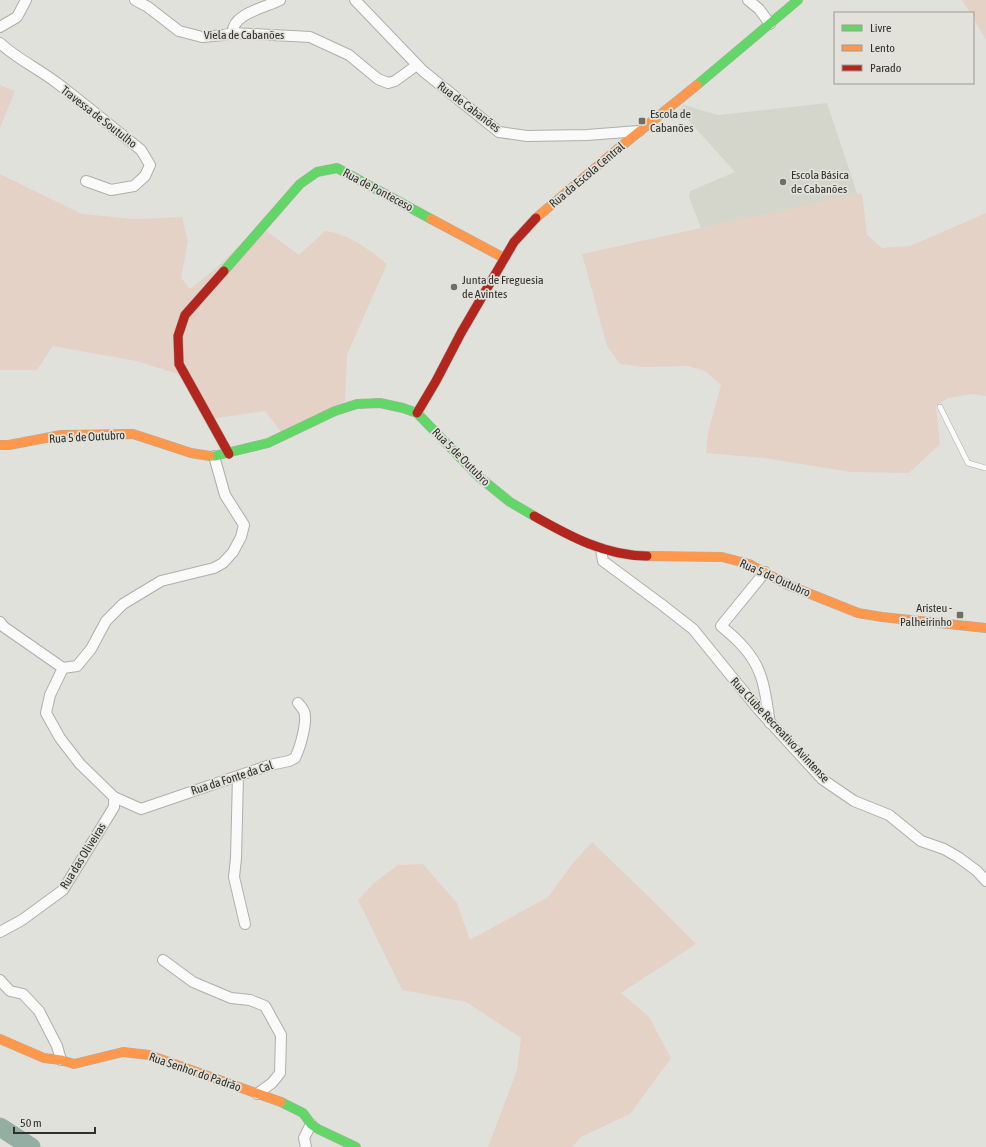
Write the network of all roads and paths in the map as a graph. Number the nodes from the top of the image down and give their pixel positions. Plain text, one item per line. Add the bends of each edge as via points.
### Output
1 (26, 0) edge
2 (135, 0) edge
3 (280, 0) edge
4 (355, 0) edge
5 (748, 0) edge
6 (798, 0) edge
7 (770, 24) junction
8 (0, 28) edge
9 (233, 33) junction
10 (0, 43) edge
11 (416, 64) junction
12 (640, 131) junction
13 (86, 181) dead end
14 (504, 258) junction
15 (428, 394) junction
16 (940, 407) dead end
17 (404, 408) junction
18 (416, 413) junction
19 (0, 445) edge
20 (229, 454) junction
21 (214, 456) junction
22 (986, 468) edge
23 (601, 549) junction
24 (765, 572) junction
25 (0, 622) edge
26 (986, 628) edge
27 (63, 668) junction
28 (298, 703) dead end
29 (770, 723) junction
30 (238, 776) junction
31 (114, 797) junction
32 (982, 871) edge
33 (986, 880) edge
34 (244, 924) dead end
35 (0, 932) edge
36 (163, 960) dead end
37 (0, 980) edge
38 (0, 1040) edge
39 (61, 1060) junction
40 (257, 1094) junction
41 (311, 1124) junction
42 (306, 1147) edge
43 (356, 1147) edge

1 - 8 street via 17,16
2 - 9 street, Viela de Cabanões via 179,31 202,37
3 - 9 street via 244,16 236,22
4 - 11 street, Rua de Cabanões
5 - 7 street via 760,9
6 - 7 street, Rua da Escola Central
7 - 12 street, Rua da Escola Central
9 - 11 street, Viela de Cabanões via 310,37 348,55 378,79 388,83 395,81
10 - 13 street, Travessa de Soutulho via 12,54 57,83 141,150 150,165 145,176 134,186 111,190
11 - 12 street, Rua de Cabanões via 499,132 527,136
12 - 14 street, Rua da Escola Central via 537,217 514,242
14 - 15 street, Rua da Escola Central
14 - 20 street, Rua de Ponteceso via 337,168 317,172 300,184 185,315 178,336 179,364
15 - 17 street
15 - 18 street, Rua da Escola Central
16 - 22 lane via 968,463
17 - 18 street, Rua 5 de Outubro
17 - 20 street, Rua 5 de Outubro via 380,402 357,404 335,411 275,440
18 - 23 street, Rua 5 de Outubro via 479,477 510,502 548,524
19 - 21 street, Rua 5 de Outubro via 60,435 132,434 191,453
20 - 21 street, Rua 5 de Outubro
21 - 27 street via 225,494 244,525 242,537 233,552 214,568 161,581 123,604 106,621 91,649 77,666
23 - 24 street, Rua 5 de Outubro via 630,556 722,557 749,564
23 - 29 street, Rua Clube Recreativo Avintense via 603,562 693,629
24 - 26 street, Rua 5 de Outubro via 788,585 858,613
24 - 29 street via 721,626 750,654 760,674
25 - 27 street
27 - 31 street via 50,695 46,713 60,738 80,764
28 - 30 street, Rua da Fonte da Cal via 304,712 304,721 301,744 295,758
29 - 32 street, Rua Clube Recreativo Avintense via 822,779 854,801 889,815 921,841 944,849
30 - 31 street, Rua da Fonte da Cal via 142,809
30 - 34 street via 234,876
31 - 35 street, Rua das Oliveiras via 114,807 63,890 22,920
32 - 33 street, Rua Clube Recreativo Avintense
36 - 40 street via 193,982 231,998 250,1000 265,1006 281,1035 280,1072 272,1083
37 - 39 street via 10,991 23,994 39,1011 57,1046
38 - 39 street, Rua Senhor do Padrão via 44,1058
39 - 40 street, Rua Senhor do Padrão via 74,1064 123,1052 149,1055
40 - 41 street, Rua Senhor do Padrão via 303,1113
41 - 42 street via 304,1138
41 - 43 street, Rua Senhor do Padrão

